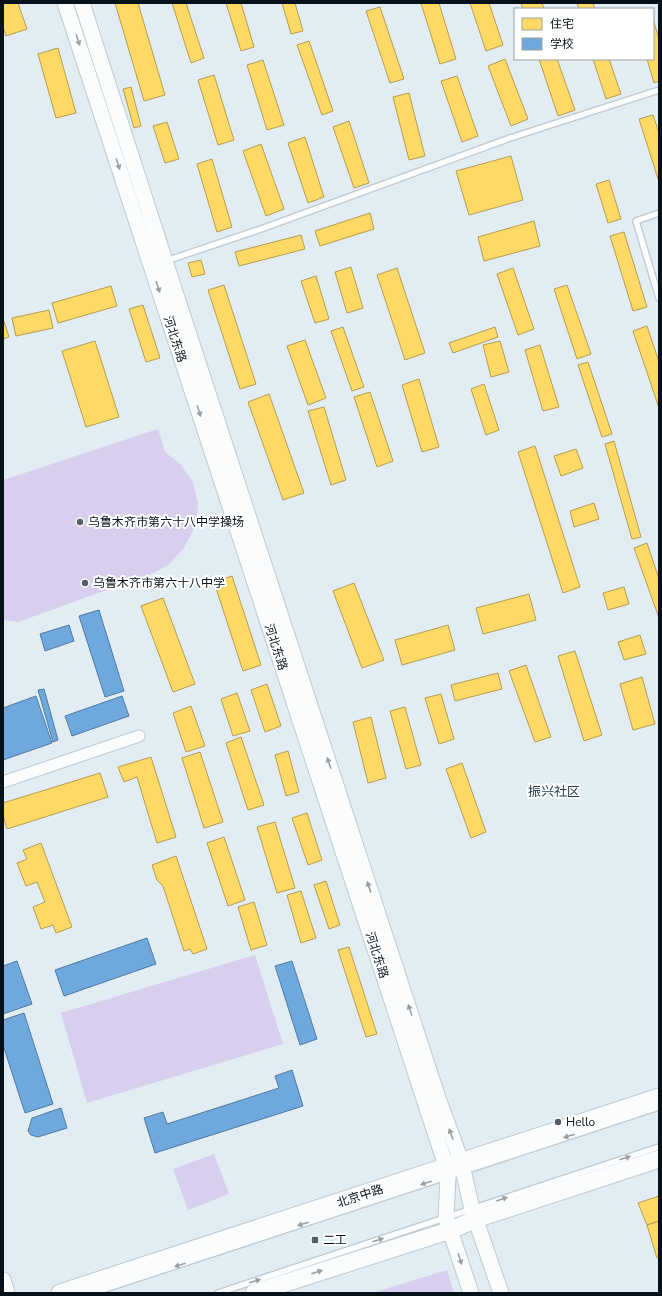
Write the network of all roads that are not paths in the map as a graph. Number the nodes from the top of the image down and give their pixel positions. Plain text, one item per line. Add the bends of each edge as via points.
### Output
1 (71, 4) edge
2 (659, 90) edge
3 (659, 213) edge
4 (164, 261) junction
5 (659, 298) edge
6 (139, 736) dead end
7 (3, 782) edge
8 (659, 1097) edge
9 (659, 1107) edge
10 (659, 1147) edge
11 (659, 1159) edge
12 (455, 1169) junction
13 (474, 1214) junction
14 (449, 1224) junction
15 (3, 1280) edge
16 (7, 1293) edge
17 (60, 1293) edge
18 (93, 1293) edge
19 (218, 1293) edge
20 (254, 1293) edge
21 (471, 1293) edge
22 (501, 1293) edge

1 - 4 main road
1 -> 12 main road, 河北东路
2 - 4 lane via 510,138 261,229
3 - 5 lane via 636,221
12 -> 4 main road via 438,1098
6 - 7 street
8 - 12 main road, 北京中路 via 513,1146
9 -> 12 lane
13 -> 10 lane
11 - 13 main road
12 - 13 main road
12 - 14 main road, 河北东路
12 - 17 main road, 北京中路 via 410,1180
12 -> 18 lane
13 - 14 main road
13 - 22 main road
19 -> 14 lane
20 -> 14 main road
14 -> 21 main road, 河北东路
15 - 16 main road

